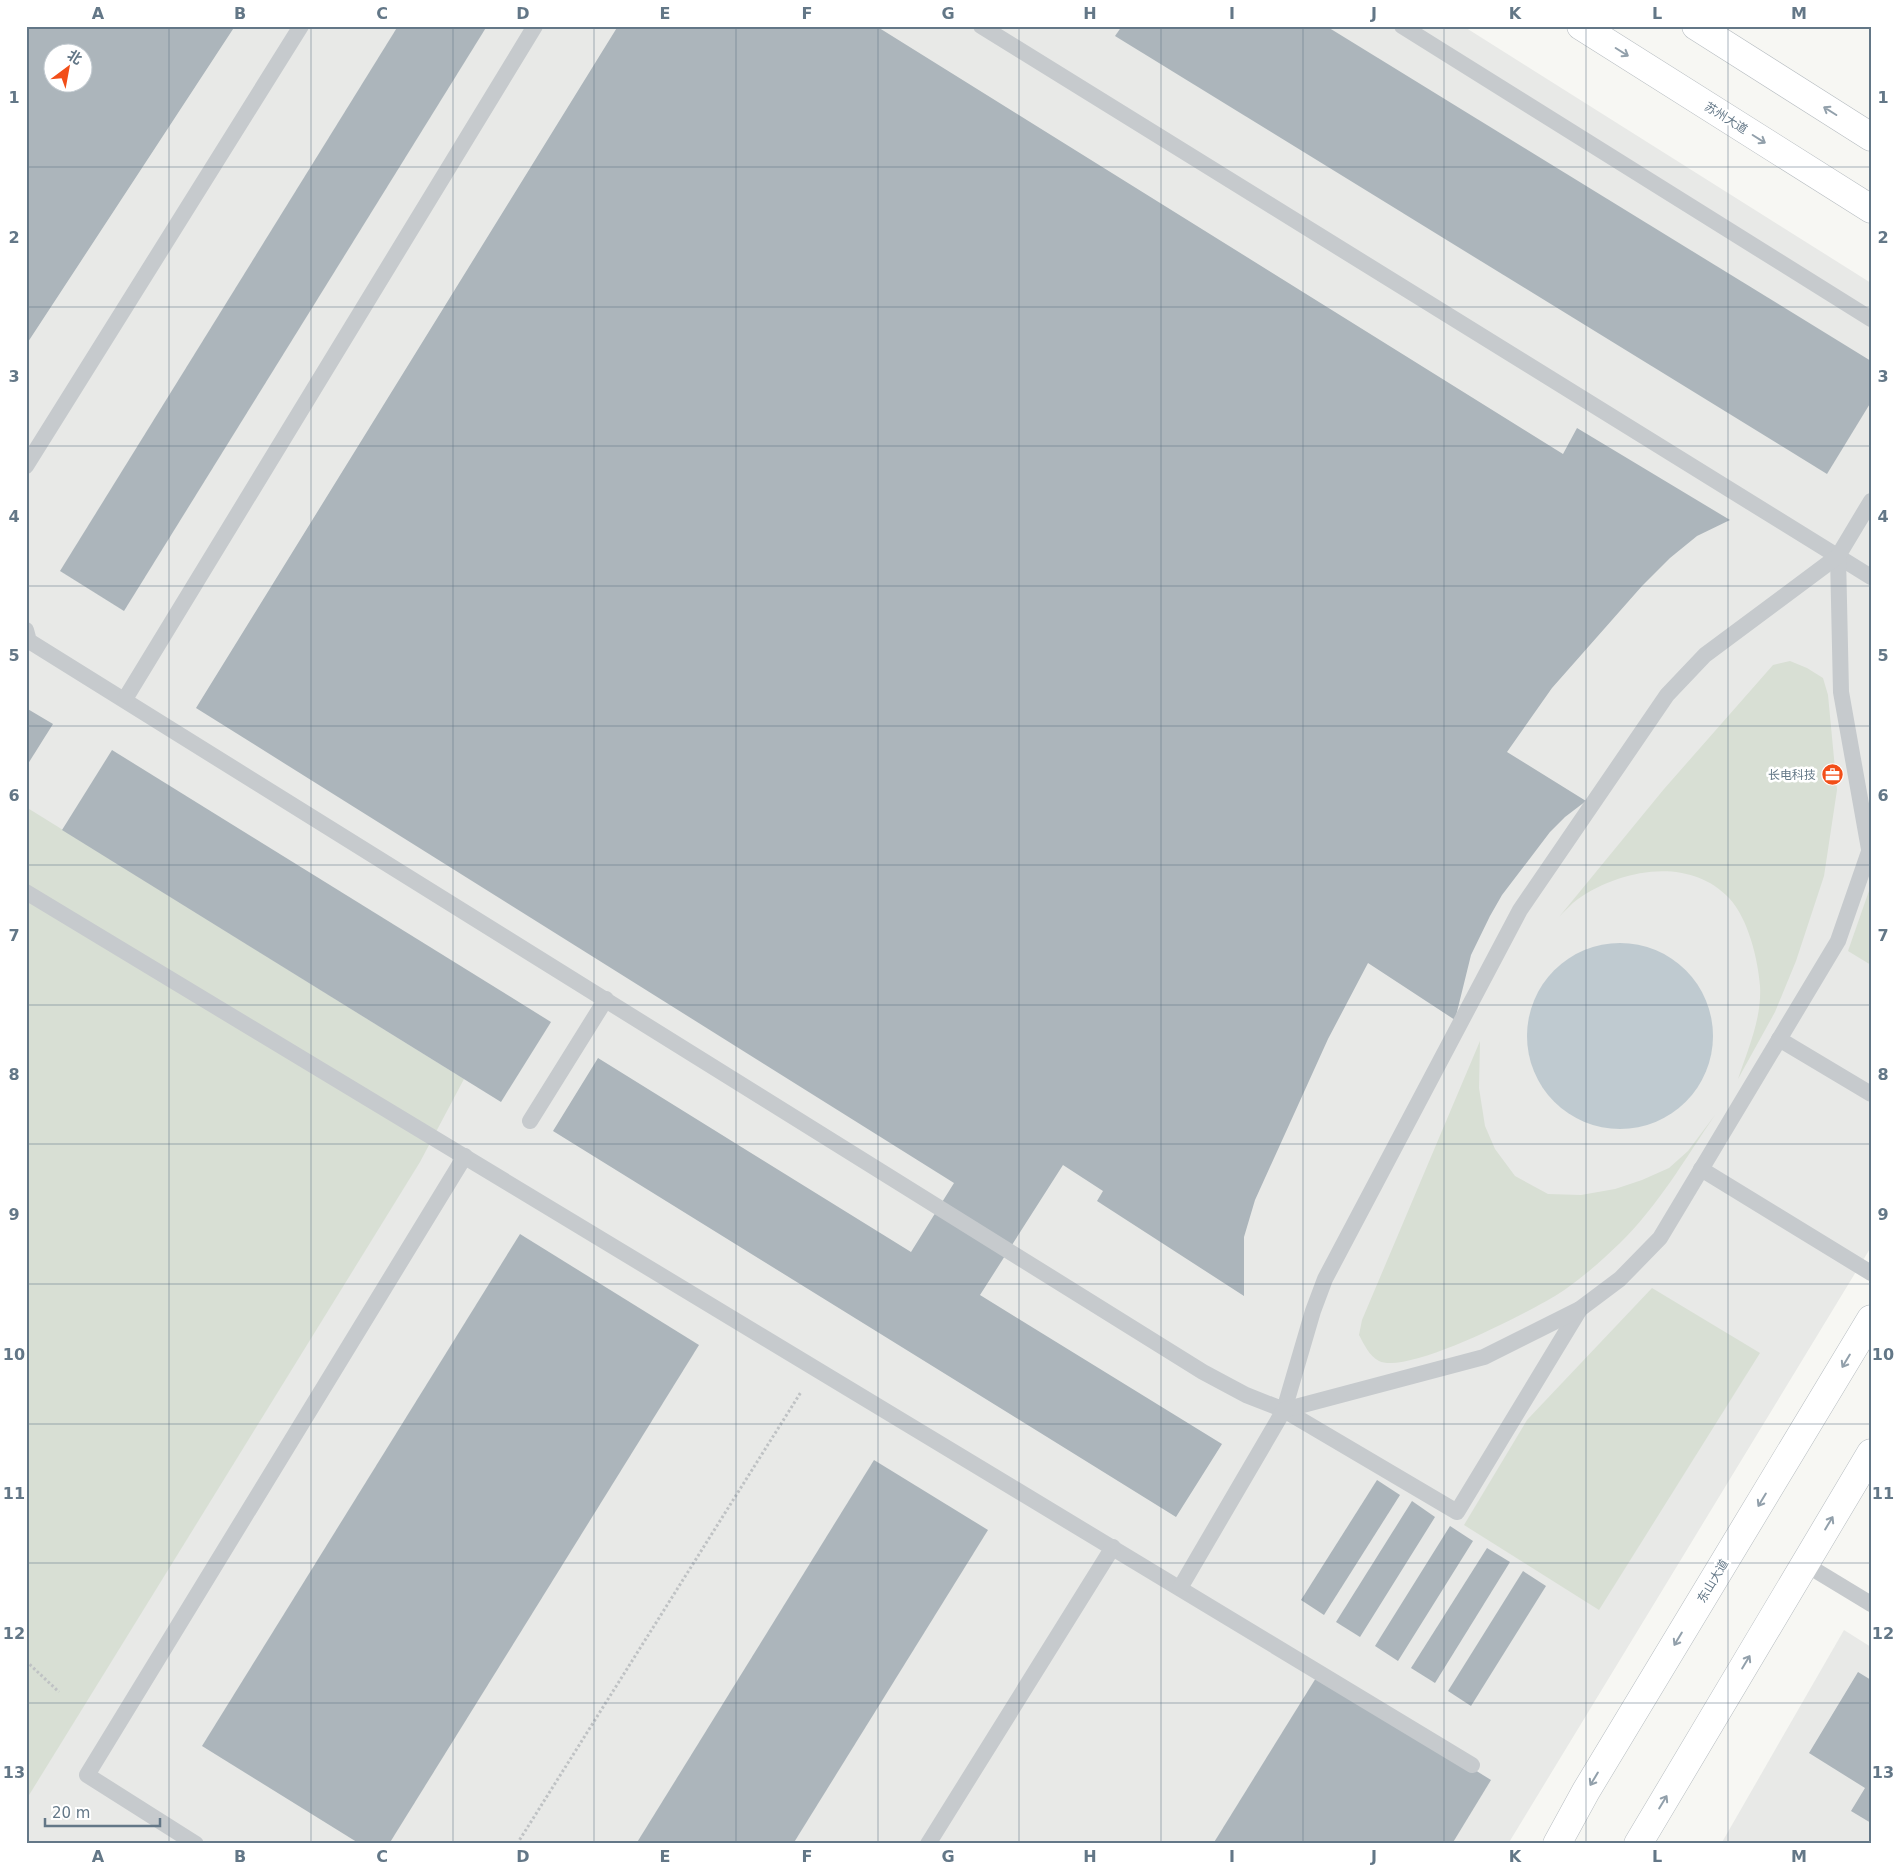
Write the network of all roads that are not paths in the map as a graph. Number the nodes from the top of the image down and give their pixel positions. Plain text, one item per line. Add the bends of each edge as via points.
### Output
1 (301, 26) edge
2 (535, 26) edge
3 (982, 26) edge
4 (1402, 26) edge
5 (1580, 26) edge
6 (1696, 26) edge
7 (1871, 137) edge
8 (1871, 209) edge
9 (1871, 319) edge
10 (26, 466) edge
11 (1871, 501) edge
12 (1838, 556) junction
13 (1871, 576) edge
14 (26, 630) edge
15 (126, 699) junction
16 (1870, 848) edge
17 (26, 892) edge
18 (606, 999) junction
19 (1779, 1039) junction
20 (1871, 1094) edge
21 (530, 1121) dead end
22 (465, 1156) junction
23 (1701, 1169) junction
24 (1871, 1273) edge
25 (1580, 1309) junction
26 (1871, 1319) edge
27 (1284, 1410) junction
28 (1871, 1453) edge
29 (1113, 1548) junction
30 (1805, 1564) junction
31 (1180, 1588) junction
32 (1871, 1604) edge
33 (1472, 1765) dead end
34 (196, 1844) edge
35 (928, 1844) edge
36 (1557, 1844) edge
37 (1638, 1844) edge

1 - 10 lane
2 - 15 lane
3 - 12 lane
4 - 9 lane
5 -> 8 main road, 苏州大道
7 -> 6 main road
11 - 12 lane
12 - 13 lane
12 - 16 lane via 1841,692
12 - 27 lane via 1705,655 1667,695 1520,910 1325,1279 1312,1311
14 - 15 lane via 30,641
15 - 18 lane
16 - 19 lane via 1838,941
17 - 22 lane
18 - 21 lane
18 - 27 lane via 1203,1372 1246,1395
19 - 20 lane
19 - 23 lane
22 - 29 lane
22 - 34 lane via 87,1775
23 - 24 lane
23 - 25 lane via 1660,1238 1620,1279
25 - 27 lane via 1484,1357
25 - 27 lane via 1457,1512
26 -> 36 main road, 东山大道
27 - 31 lane
30 -> 28 main road
29 - 31 lane
29 - 35 lane
30 - 32 lane
37 -> 30 main road
31 - 33 lane

